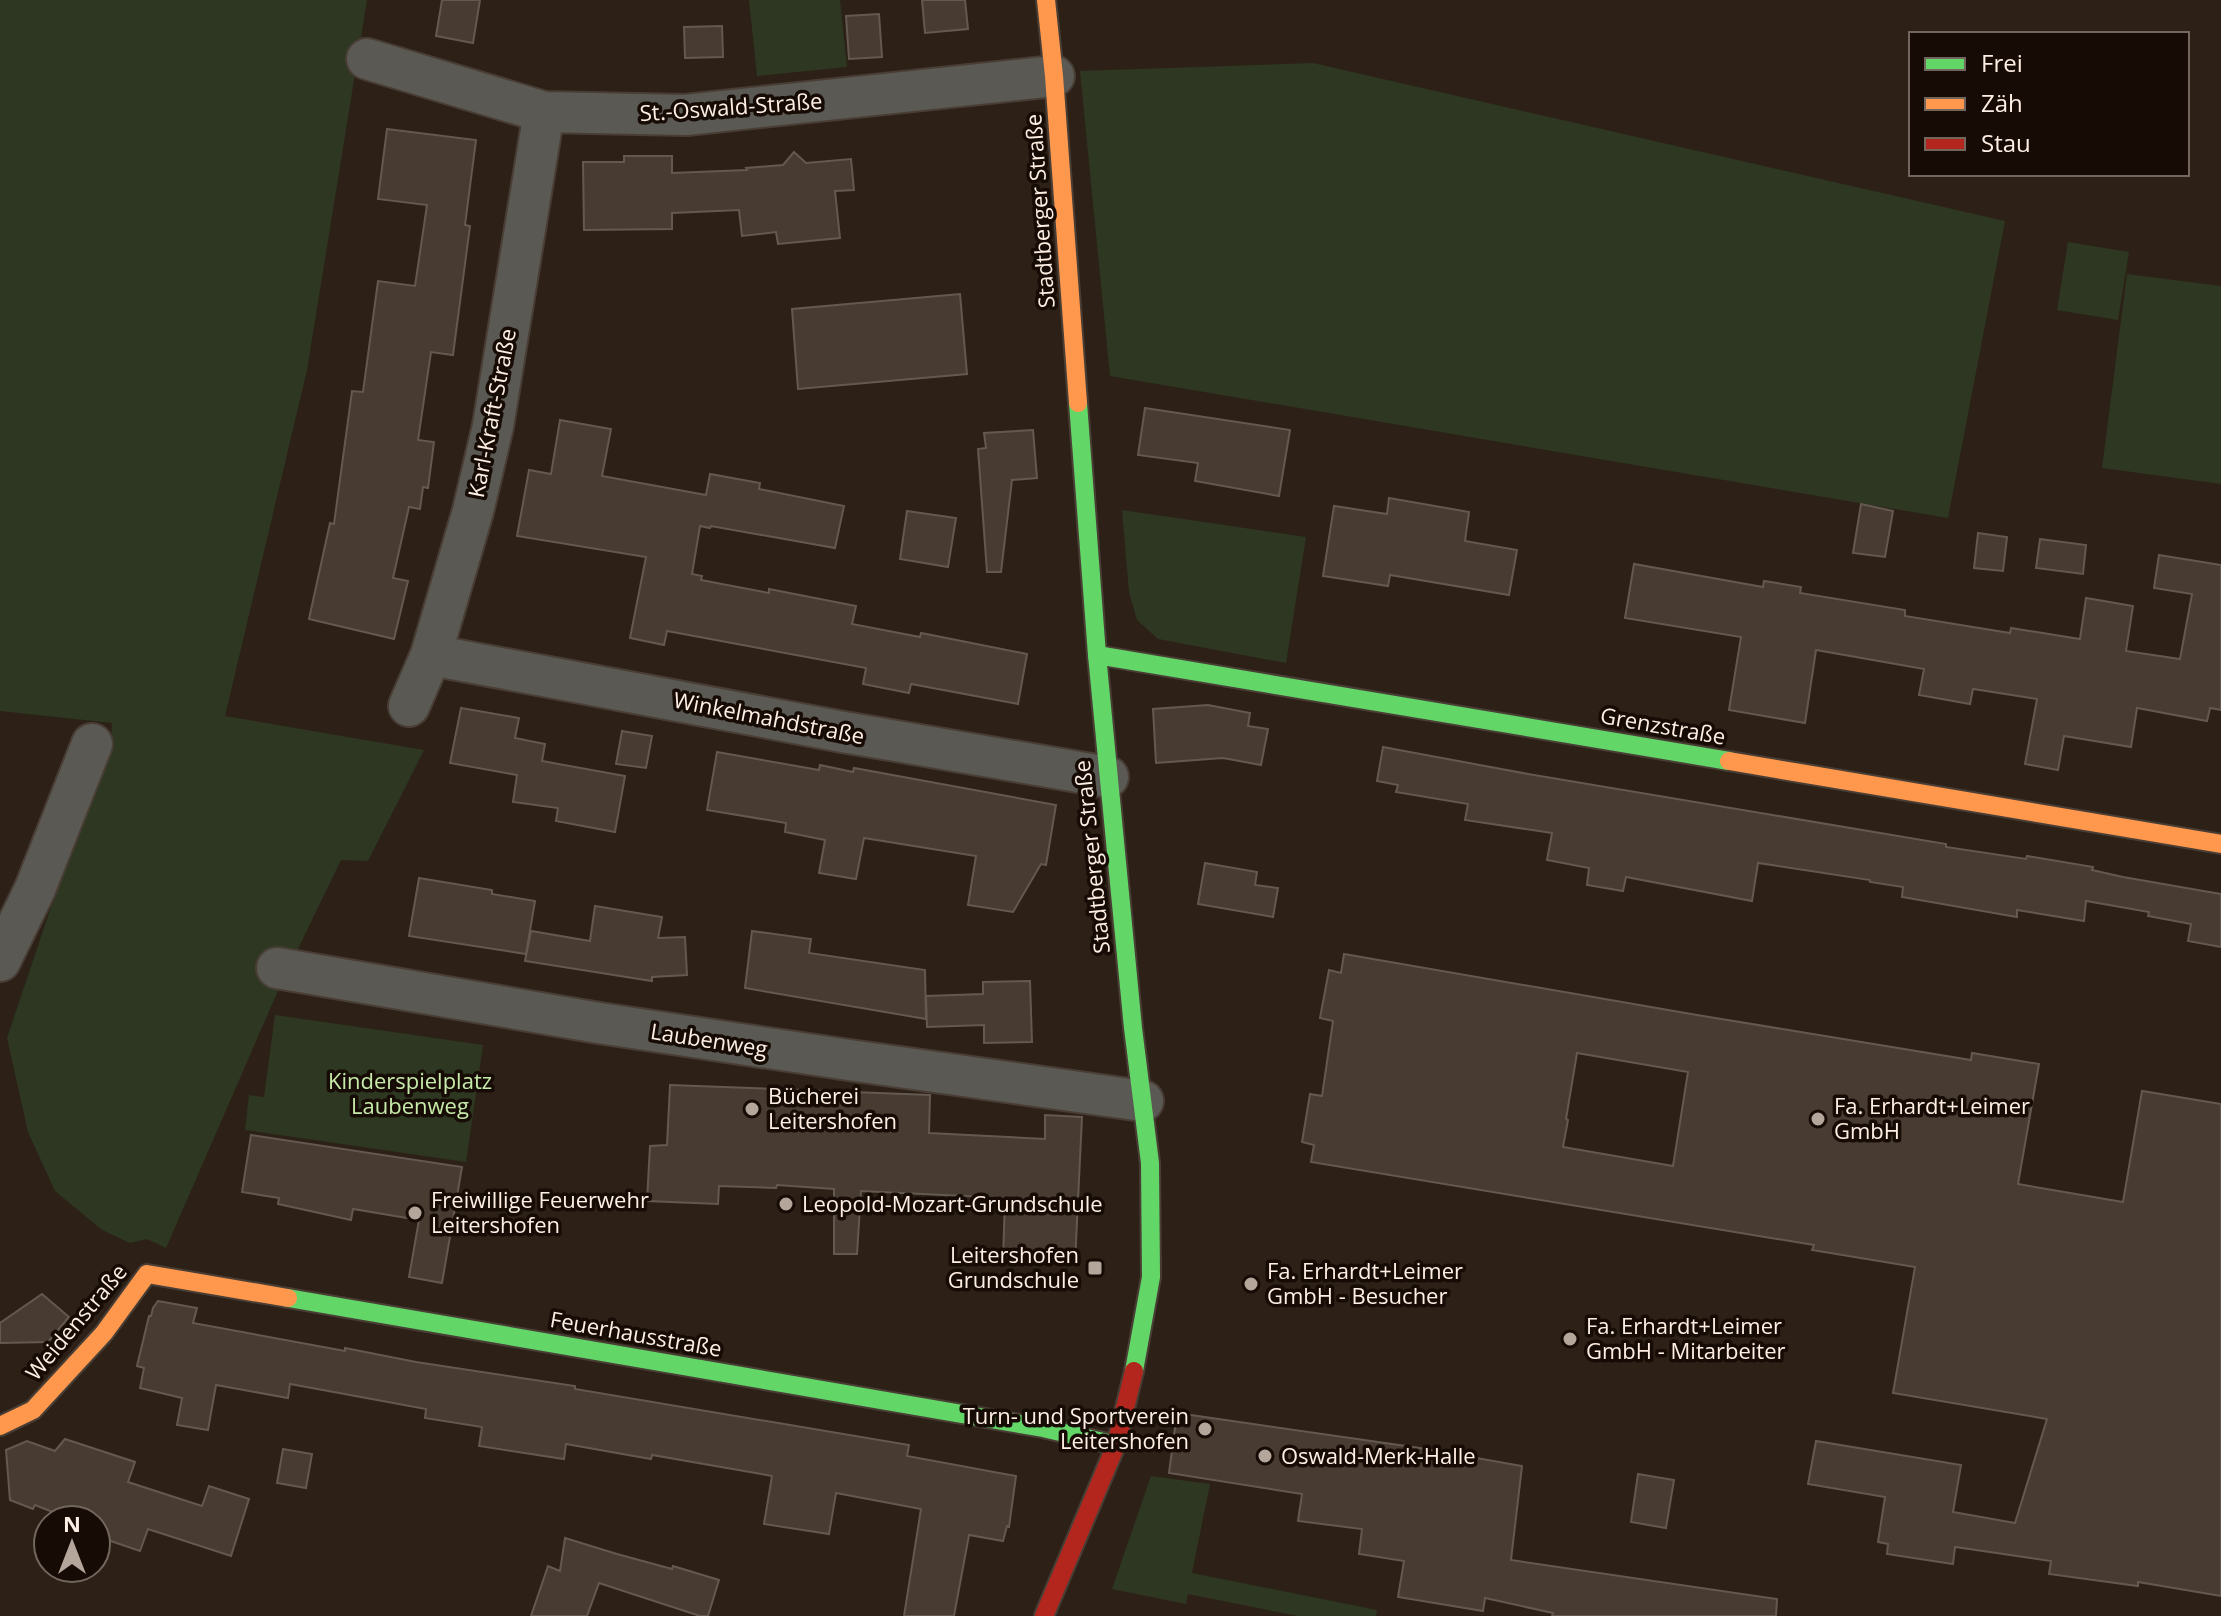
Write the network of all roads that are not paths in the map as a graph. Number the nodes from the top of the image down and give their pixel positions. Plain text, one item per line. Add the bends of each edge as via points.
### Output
1 (1046, 0) edge
2 (367, 59) dead end
3 (1054, 76) junction
4 (544, 112) junction
5 (431, 655) junction
6 (1097, 655) junction
7 (409, 706) dead end
8 (92, 744) dead end
9 (1108, 777) junction
10 (2221, 844) edge
11 (0, 961) edge
12 (277, 968) dead end
13 (1143, 1101) junction
14 (147, 1274) joint
15 (0, 1426) edge
16 (1116, 1445) junction
17 (1044, 1616) edge

1 - 3 street, Stadtberger Straße
2 - 4 street, St.-Oswald-Straße
3 - 4 street, St.-Oswald-Straße via 686,115
3 - 6 street, Stadtberger Straße
4 - 5 street, Karl-Kraft-Straße via 493,426
5 - 7 street, Karl-Kraft-Straße
5 - 9 street, Winkelmahdstraße
6 - 9 street, Stadtberger Straße
6 - 10 street, Grenzstraße
8 - 11 street via 35,889
9 - 13 street, Stadtberger Straße
12 - 13 street, Laubenweg via 599,1023
13 - 16 street, Stadtberger Straße via 1150,1163 1151,1277
14 - 15 street, Weidenstraße via 104,1333 33,1410
14 - 16 street, Feuerhausstraße via 1043,1428
16 - 17 street, Stadtberger Straße

